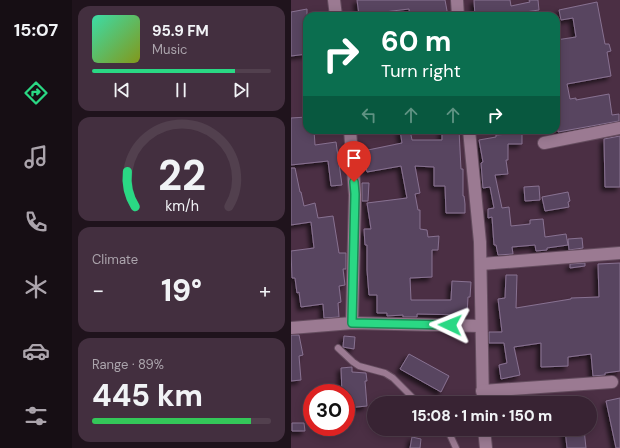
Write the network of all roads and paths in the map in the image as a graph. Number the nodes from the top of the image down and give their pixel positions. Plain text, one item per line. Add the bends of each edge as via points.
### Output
1 (334, 0) edge
2 (457, 0) edge
3 (336, 12) edge
4 (458, 12) edge
5 (620, 128) edge
6 (350, 134) edge
7 (469, 134) edge
8 (544, 142) dead end
9 (620, 253) edge
10 (481, 264) junction
11 (352, 323) junction
12 (481, 326) junction
13 (291, 328) edge
14 (338, 348) dead end
15 (613, 382) dead end
16 (411, 396) edge
17 (482, 396) edge
18 (491, 396) edge
19 (450, 436) edge
20 (485, 436) edge
21 (456, 448) edge
22 (486, 448) edge

1 - 3 street
2 - 4 street
5 - 8 street
6 - 11 street via 355,194
7 - 10 street
9 - 10 street
10 - 12 street
11 - 12 street
11 - 13 street
12 - 17 street
14 - 16 lane via 359,366 385,373 393,378
15 - 18 street
19 - 21 lane
20 - 22 street

